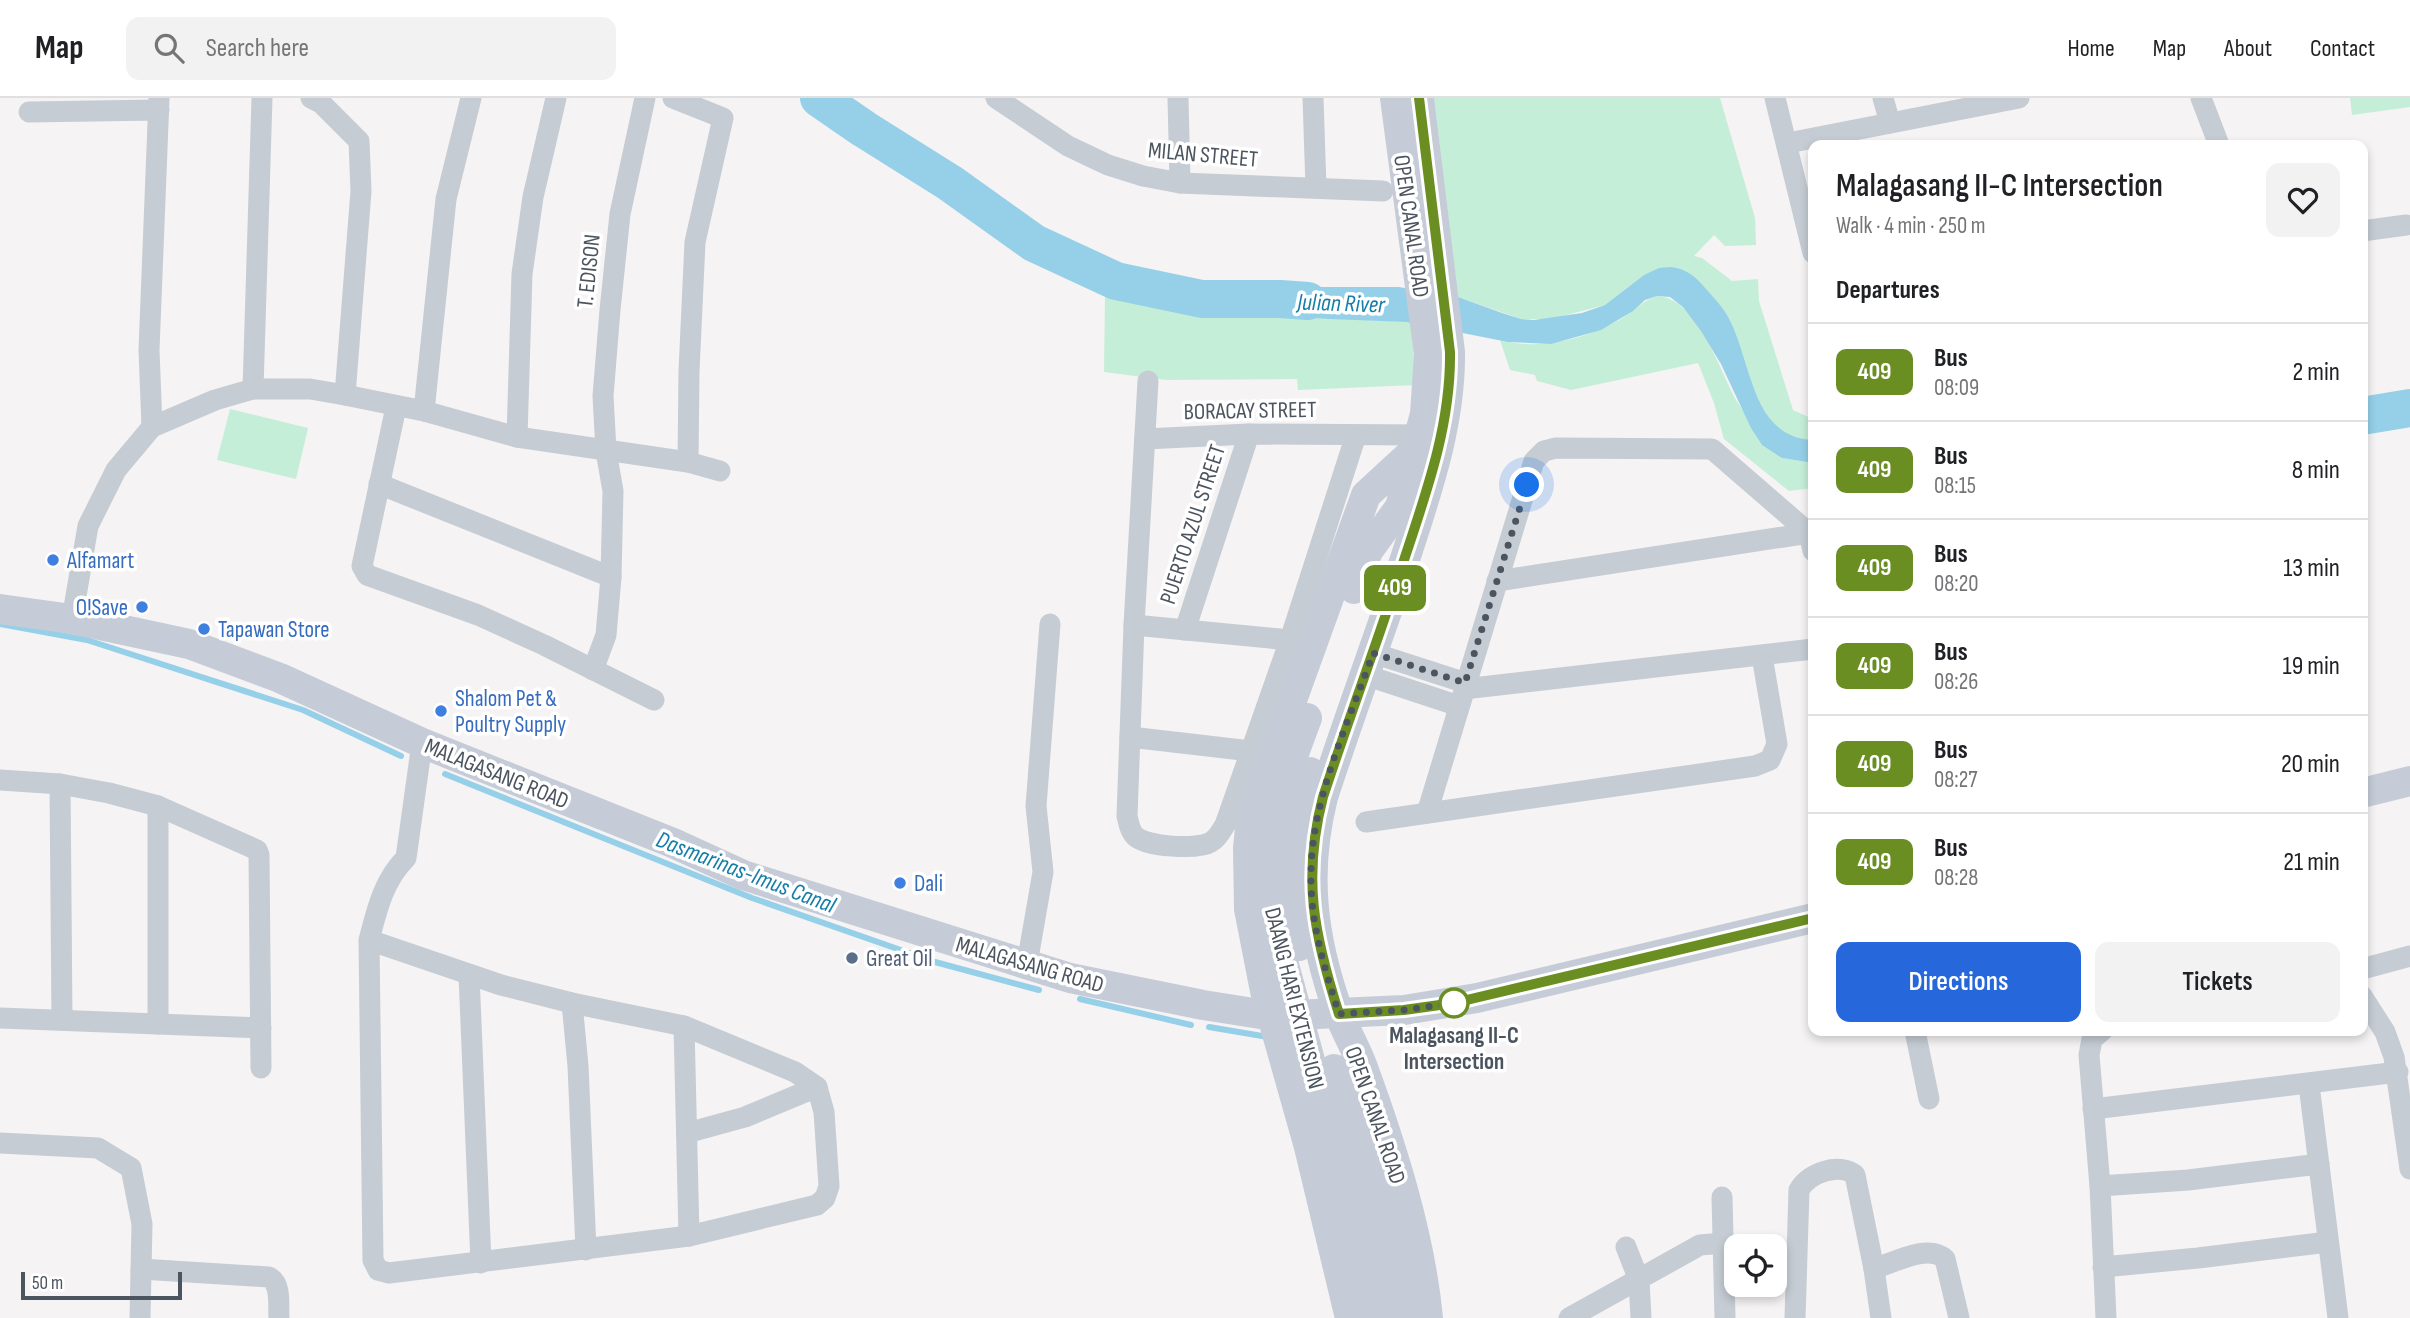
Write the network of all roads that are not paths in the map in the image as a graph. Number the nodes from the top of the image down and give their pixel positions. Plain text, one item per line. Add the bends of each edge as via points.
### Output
1 (262, 98) edge
2 (310, 98) edge
3 (471, 98) edge
4 (556, 98) edge
5 (645, 98) edge
6 (673, 98) edge
7 (996, 98) edge
8 (1178, 98) edge
9 (1313, 98) edge
10 (1395, 98) edge
11 (1419, 98) edge
12 (1775, 98) edge
13 (1883, 98) edge
14 (2016, 98) edge
15 (2201, 98) edge
16 (159, 104) edge
17 (67, 105) edge
18 (29, 112) dead end
19 (1890, 123) junction
20 (2217, 140) edge
21 (1788, 143) junction
22 (1181, 183) junction
23 (1316, 188) junction
24 (1383, 191) dead end
25 (2406, 225) dead end
26 (1808, 226) edge
27 (2368, 231) edge
28 (1430, 278) junction
29 (1439, 353) junction
30 (1148, 381) dead end
31 (253, 389) junction
32 (345, 395) junction
33 (397, 407) junction
34 (424, 411) junction
35 (152, 427) junction
36 (1249, 434) junction
37 (1356, 435) junction
38 (517, 437) junction
39 (1145, 439) junction
40 (1418, 442) junction
41 (606, 451) junction
42 (688, 462) junction
43 (720, 471) dead end
44 (379, 484) junction
45 (1422, 503) junction
46 (1808, 539) edge
47 (1808, 542) edge
48 (611, 577) junction
49 (1497, 581) junction
50 (0, 608) edge
51 (72, 619) junction
52 (1050, 624) dead end
53 (1134, 625) junction
54 (1185, 630) junction
55 (1290, 640) junction
56 (1808, 650) edge
57 (1762, 656) junction
58 (1369, 664) junction
59 (593, 670) junction
60 (1463, 693) junction
61 (654, 700) dead end
62 (1130, 737) junction
63 (422, 743) junction
64 (1251, 751) junction
65 (0, 780) edge
66 (2410, 781) edge
67 (60, 785) junction
68 (2368, 792) edge
69 (158, 806) junction
70 (1427, 813) junction
71 (1366, 822) dead end
72 (1808, 919) edge
73 (369, 940) junction
74 (2410, 956) edge
75 (1294, 962) junction
76 (1027, 964) junction
77 (2368, 966) edge
78 (469, 975) junction
79 (572, 1003) junction
80 (2368, 1003) edge
81 (1339, 1014) junction
82 (1273, 1016) junction
83 (0, 1018) edge
84 (62, 1020) junction
85 (158, 1024) junction
86 (684, 1026) junction
87 (261, 1028) junction
88 (1916, 1036) edge
89 (2096, 1036) edge
90 (2400, 1042) edge
91 (261, 1068) dead end
92 (1324, 1072) junction
93 (2398, 1072) junction
94 (2309, 1084) junction
95 (817, 1087) junction
96 (1928, 1099) dead end
97 (2093, 1109) junction
98 (687, 1133) junction
99 (0, 1143) edge
100 (2319, 1164) junction
101 (2410, 1169) edge
102 (2100, 1186) junction
103 (1722, 1197) dead end
104 (689, 1236) junction
105 (2328, 1241) junction
106 (1723, 1243) junction
107 (1626, 1247) dead end
108 (586, 1250) junction
109 (481, 1263) junction
110 (2103, 1266) junction
111 (141, 1269) junction
112 (1874, 1269) junction
113 (1639, 1280) junction
114 (140, 1318) edge
115 (279, 1318) edge
116 (1350, 1318) edge
117 (1376, 1318) edge
118 (1402, 1318) edge
119 (1428, 1318) edge
120 (1569, 1318) edge
121 (1641, 1318) edge
122 (1725, 1318) edge
123 (1795, 1318) edge
124 (1881, 1318) edge
125 (1959, 1318) edge
126 (2106, 1318) edge
127 (2338, 1318) edge

1 - 31 street
2 - 32 street via 359,141 360,191
3 - 34 street via 446,199
4 - 38 street via 533,197 522,274
5 - 41 street, T. EDISON via 620,214 603,396
6 - 42 street via 723,118 695,242
7 - 22 street, MILAN STREET via 1068,146 1108,165
8 - 22 street
9 - 23 street
10 - 28 main road, OPEN CANAL ROAD
11 - 28 main road, OPEN CANAL ROAD
12 - 21 street
13 - 19 street
14 - 19 street
15 - 20 street
16 - 17 street
16 - 35 street via 149,350
17 - 18 street
19 - 21 street
21 - 26 street
22 - 23 street, MILAN STREET
23 - 24 street, MILAN STREET
25 - 27 street
28 - 29 main road, OPEN CANAL ROAD
29 - 40 main road, DAANG HARI EXTENSION
29 - 45 main road, OPEN CANAL ROAD via 1451,383
30 - 39 street
31 - 32 street via 310,388
31 - 35 street
32 - 33 street
33 - 34 street
33 - 44 street
34 - 38 street
35 - 51 street via 116,470 88,526
36 - 37 street, BORACAY STREET
36 - 39 street, BORACAY STREET
36 - 54 street, PUERTO AZUL STREET
37 - 40 street, BORACAY STREET
37 - 55 street
38 - 41 street
39 - 53 street
40 - 75 main road, DAANG HARI EXTENSION via 1399,507 1368,551 1271,831 1269,908
40 - 82 main road via 1366,495 1254,815 1246,875 1249,909
41 - 42 street
41 - 48 street, T. EDISON via 613,491
42 - 43 street
44 - 48 street
44 - 59 street via 362,566 367,575 478,615
45 - 58 main road, OPEN CANAL ROAD
45 - 75 main road, DAANG HARI EXTENSION via 1385,557 1297,813 1290,853
46 - 49 street via 1712,449 1556,448 1544,451 1534,461
47 - 49 street
48 - 59 street, T. EDISON via 606,635
49 - 60 street
50 - 51 main road, MALAGASANG ROAD
51 - 63 main road, MALAGASANG ROAD via 189,644 280,678
52 - 76 street via 1036,806 1043,873
53 - 54 street
53 - 62 street
54 - 55 street
55 - 64 street
56 - 57 street
57 - 60 street
57 - 70 street via 1777,744 1770,760 1755,766
58 - 60 street
58 - 81 main road, OPEN CANAL ROAD via 1323,797 1312,856 1316,929
59 - 61 street
60 - 70 street
62 - 64 street
62 - 64 street via 1127,816 1136,837 1154,844 1213,842 1225,825
63 - 73 street via 405,858 382,894
63 - 76 main road, MALAGASANG ROAD via 743,875
65 - 67 street
66 - 68 main road
67 - 69 street
67 - 84 street
69 - 85 street
69 - 87 street via 252,847 259,855
70 - 71 street
72 - 81 main road, MALAGASANG ROAD via 1454,1003
73 - 78 street
73 - 109 street via 373,1260 378,1270 389,1273
74 - 77 street
75 - 92 main road, DAANG HARI EXTENSION, bridge
76 - 82 main road, MALAGASANG ROAD via 1070,978
78 - 79 street
78 - 109 street
79 - 86 street
79 - 108 street
80 - 90 street
81 - 82 main road, MALAGASANG ROAD
81 - 119 main road, OPEN CANAL ROAD via 1361,1063 1392,1158 1416,1242
82 - 116 main road
83 - 84 street
84 - 85 street
85 - 87 street
86 - 95 street via 795,1072
86 - 98 street
87 - 91 street
88 - 96 street
89 - 97 street via 2089,1055
90 - 93 street
92 - 117 main road, DAANG HARI EXTENSION
92 - 118 main road, DAANG HARI EXTENSION via 1374,1190
93 - 94 street
93 - 101 street
94 - 97 street
94 - 100 street
95 - 98 street via 745,1117
95 - 104 street via 824,1112 829,1186 825,1198 817,1205
97 - 102 street
98 - 104 street
99 - 111 street via 98,1148 131,1168 142,1223
100 - 102 street
100 - 105 street
102 - 110 street
103 - 106 street
104 - 108 street
105 - 110 street
105 - 127 street
106 - 113 street via 1700,1245
106 - 122 street
107 - 113 street
108 - 109 street
110 - 126 street
111 - 114 street
111 - 115 street via 269,1277 277,1285
112 - 123 street via 1855,1175 1839,1168 1812,1176 1799,1190
112 - 124 street
112 - 125 street via 1928,1252 1939,1254 1945,1259
113 - 120 street
113 - 121 street

